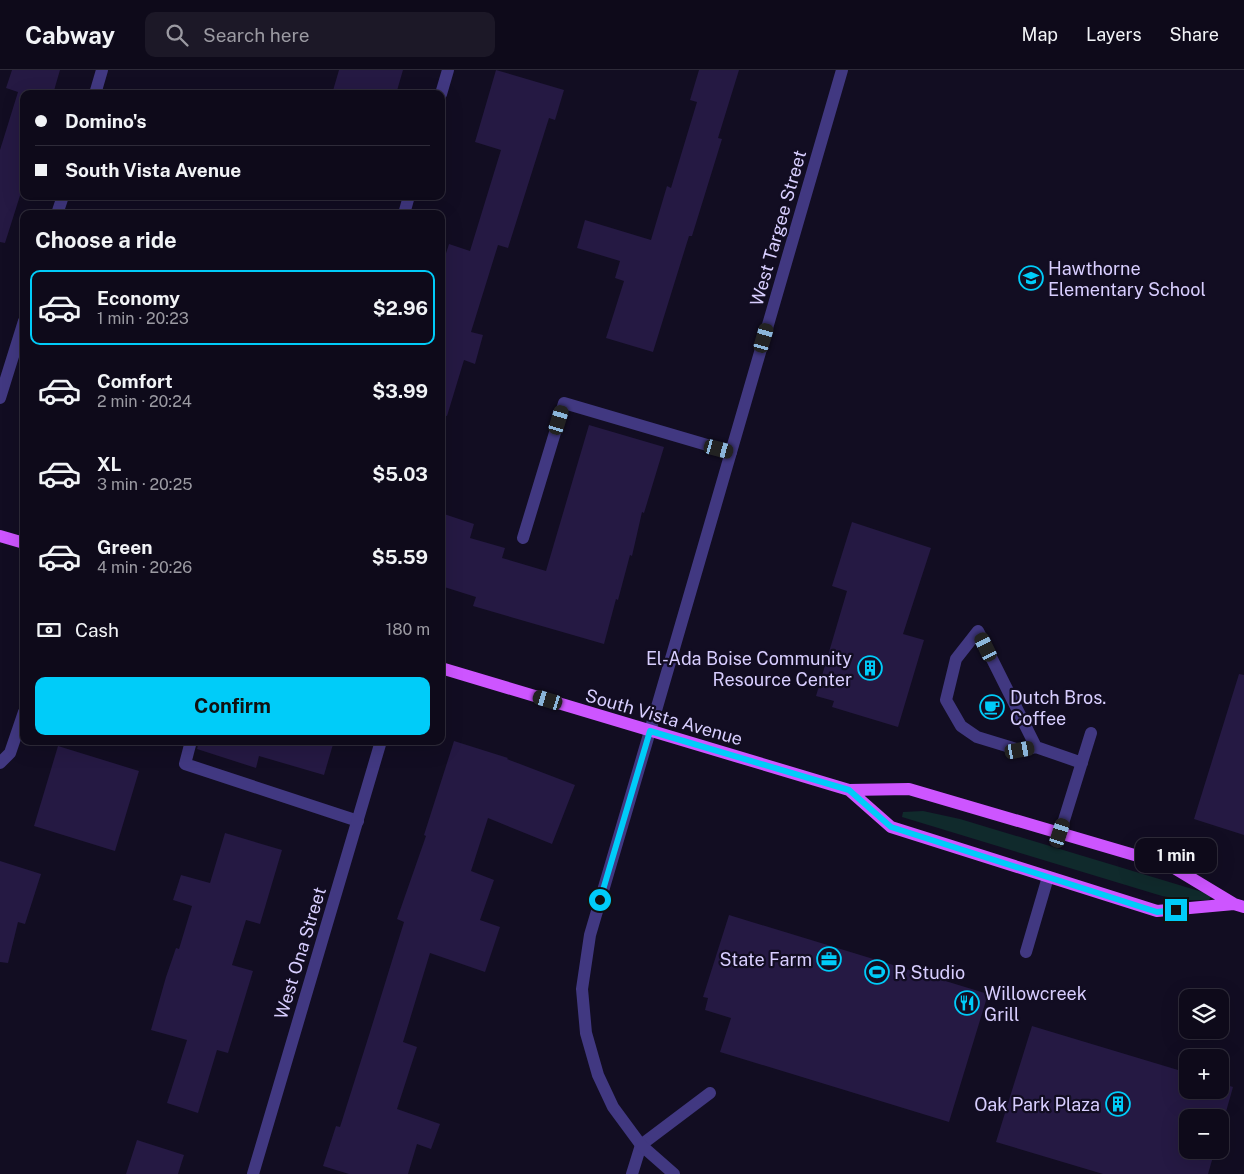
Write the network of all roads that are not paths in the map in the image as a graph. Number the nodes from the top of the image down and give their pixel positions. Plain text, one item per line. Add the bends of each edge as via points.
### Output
1 (102, 70) edge
2 (448, 70) edge
3 (842, 70) edge
4 (96, 90) edge
5 (442, 90) edge
6 (20, 335) edge
7 (0, 398) edge
8 (731, 452) junction
9 (0, 536) edge
10 (523, 538) dead end
11 (20, 542) edge
12 (445, 669) edge
13 (20, 724) edge
14 (650, 731) junction
15 (1091, 733) dead end
16 (190, 745) edge
17 (380, 745) edge
18 (1036, 747) junction
19 (0, 763) edge
20 (1082, 763) junction
21 (849, 790) junction
22 (358, 821) junction
23 (1060, 833) junction
24 (1048, 877) junction
25 (1239, 906) edge
26 (1026, 952) dead end
27 (710, 1093) dead end
28 (641, 1145) junction
29 (253, 1174) edge
30 (632, 1174) edge
31 (674, 1174) edge

1 - 4 street
2 - 5 street
3 - 8 street, West Targee Street
6 - 7 street
8 - 10 street via 564,403
8 - 14 street, West Targee Street
9 - 11 main road
12 - 14 main road, South Vista Avenue
13 - 19 street via 10,753
14 - 21 main road, South Vista Avenue
14 - 28 street, West Targee Street via 590,935 582,990 586,1033 598,1075 613,1107
15 - 20 street
16 - 22 street via 185,764
17 - 22 street, West Ona Street
18 - 18 street via 991,658 978,631 956,659 946,700 961,726 977,737 1020,750
18 - 20 street
20 - 23 street
21 - 23 main road, South Vista Avenue via 909,789
21 - 24 main road, South Vista Avenue via 891,827
22 - 29 street, West Ona Street
23 - 25 main road, South Vista Avenue via 1172,866
24 - 25 main road, South Vista Avenue via 1157,912
24 - 26 street
27 - 28 street
28 - 30 street
28 - 31 street, West Targee Street

